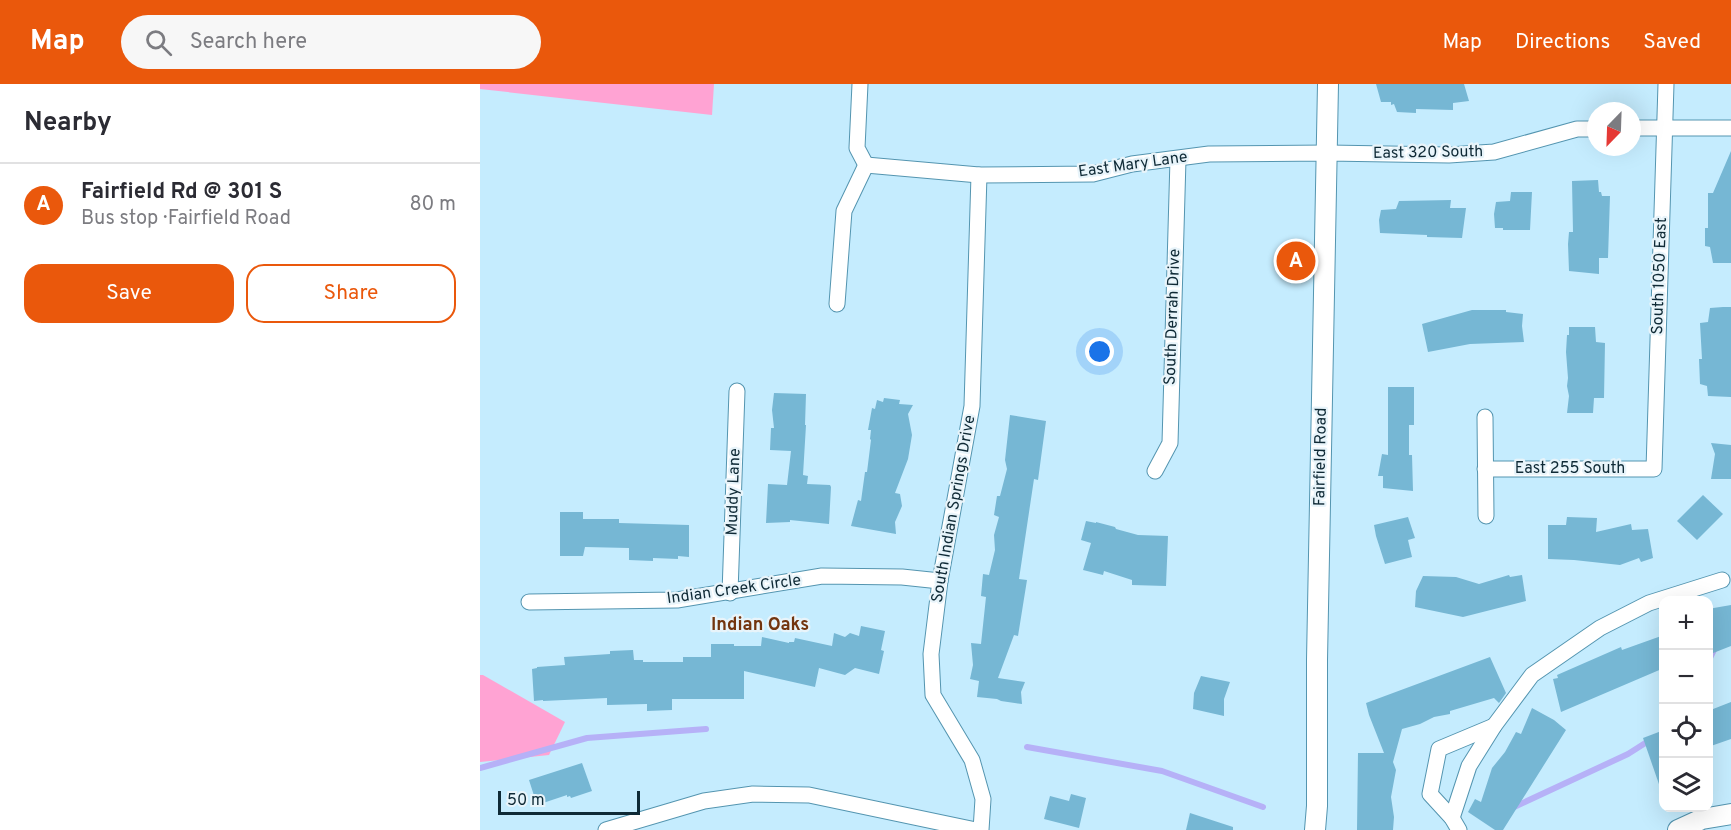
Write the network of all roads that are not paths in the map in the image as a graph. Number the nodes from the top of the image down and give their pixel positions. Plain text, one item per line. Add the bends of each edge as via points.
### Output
1 (860, 84) edge
2 (1328, 84) edge
3 (1666, 84) edge
4 (1641, 128) edge
5 (1665, 128) junction
6 (1731, 128) edge
7 (1587, 129) edge
8 (1328, 153) junction
9 (1178, 159) junction
10 (866, 165) junction
11 (979, 175) junction
12 (837, 304) dead end
13 (737, 392) dead end
14 (1485, 417) dead end
15 (1485, 469) junction
16 (1654, 469) joint
17 (1155, 471) dead end
18 (1486, 516) dead end
19 (1722, 580) dead end
20 (940, 581) junction
21 (730, 592) junction
22 (529, 602) dead end
23 (1494, 726) junction
24 (1731, 814) edge
25 (1455, 824) edge
26 (606, 830) edge
27 (976, 830) edge
28 (981, 830) edge
29 (1315, 830) edge
30 (1678, 830) edge

1 - 10 street via 857,148
2 - 8 street, Fairfield Road
3 - 5 street, South 1050 East
4 - 5 street
5 - 6 street
5 - 16 street, South 1050 East
7 - 8 street, East 320 South via 1494,152
8 - 9 street, East Mary Lane via 1209,154
8 - 29 street, Fairfield Road
9 - 11 street, East Mary Lane via 1132,164 1093,174
9 - 17 street, South Derrah Drive via 1170,443
10 - 11 street, East Mary Lane
10 - 12 street via 844,211
11 - 20 street, South Indian Springs Drive via 972,406
13 - 21 street, Muddy Lane
14 - 15 street
15 - 16 street, East 255 South
15 - 18 street
19 - 23 street via 1649,603 1600,628 1532,675
20 - 21 street, Indian Creek Circle via 822,576
20 - 28 street, South Indian Springs Drive via 931,654 933,696 972,760 983,799
21 - 22 street, Indian Creek Circle via 677,600
23 - 25 street via 1468,766
23 - 25 street via 1439,749 1430,794
24 - 30 street via 1702,819
26 - 27 street via 704,801 753,794 809,795

